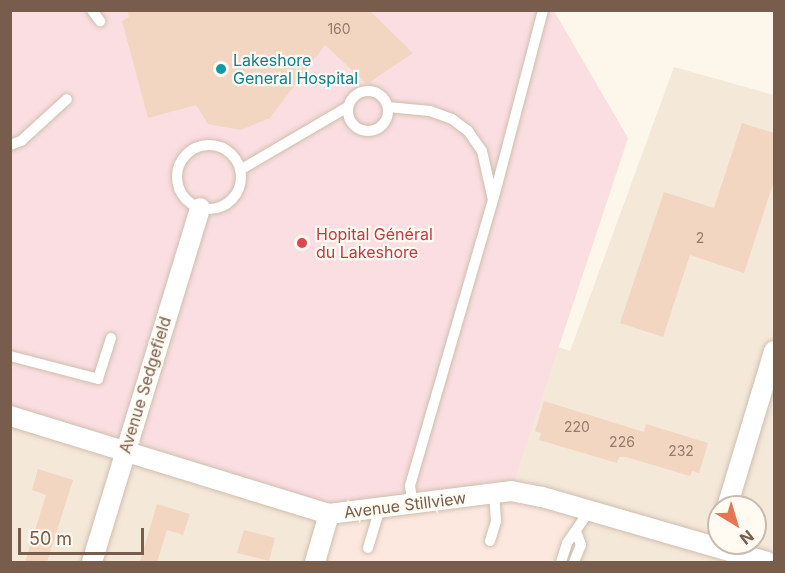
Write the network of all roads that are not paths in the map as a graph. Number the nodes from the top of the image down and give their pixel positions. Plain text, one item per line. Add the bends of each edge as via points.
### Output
1 (92, 10) edge
2 (543, 10) edge
3 (100, 21) dead end
4 (67, 99) dead end
5 (348, 107) junction
6 (388, 107) junction
7 (10, 145) edge
8 (240, 170) junction
9 (493, 200) junction
10 (200, 208) junction
11 (111, 338) dead end
12 (774, 351) edge
13 (10, 356) edge
14 (10, 416) edge
15 (125, 449) junction
16 (494, 494) junction
17 (731, 495) edge
18 (413, 504) junction
19 (380, 508) junction
20 (590, 510) junction
21 (329, 514) junction
22 (577, 534) junction
23 (707, 537) edge
24 (490, 542) dead end
25 (368, 548) dead end
26 (752, 555) edge
27 (92, 562) edge
28 (315, 562) edge
29 (561, 562) edge
30 (574, 562) edge
31 (767, 562) edge

1 - 3 lane
2 - 9 lane
4 - 7 lane via 21,141
5 - 6 lane via 356,94 372,91 384,98
5 - 6 lane via 351,123 365,132 380,128 386,121
5 - 8 lane
6 - 9 lane via 430,111 452,118 468,131 482,151
8 - 10 lane via 241,184 229,202 219,208
8 - 10 lane via 228,151 218,146 205,145 185,156 177,174 178,184 190,203
9 - 18 lane via 410,486
10 - 15 street, Avenue Sedgefield
11 - 13 lane via 98,380
12 - 17 street
14 - 15 street, Avenue Stillview
15 - 21 street, Avenue Stillview
15 - 27 street, Avenue Sedgefield
16 - 18 street, Avenue Stillview
16 - 20 street, Avenue Stillview via 542,496
16 - 24 lane via 496,521
18 - 19 street, Avenue Stillview
19 - 21 street, Avenue Stillview
19 - 25 lane
20 - 22 lane
20 - 23 street, Avenue Stillview
21 - 28 street
22 - 29 lane via 567,543
22 - 30 lane via 581,545
26 - 31 street, Avenue Stillview

